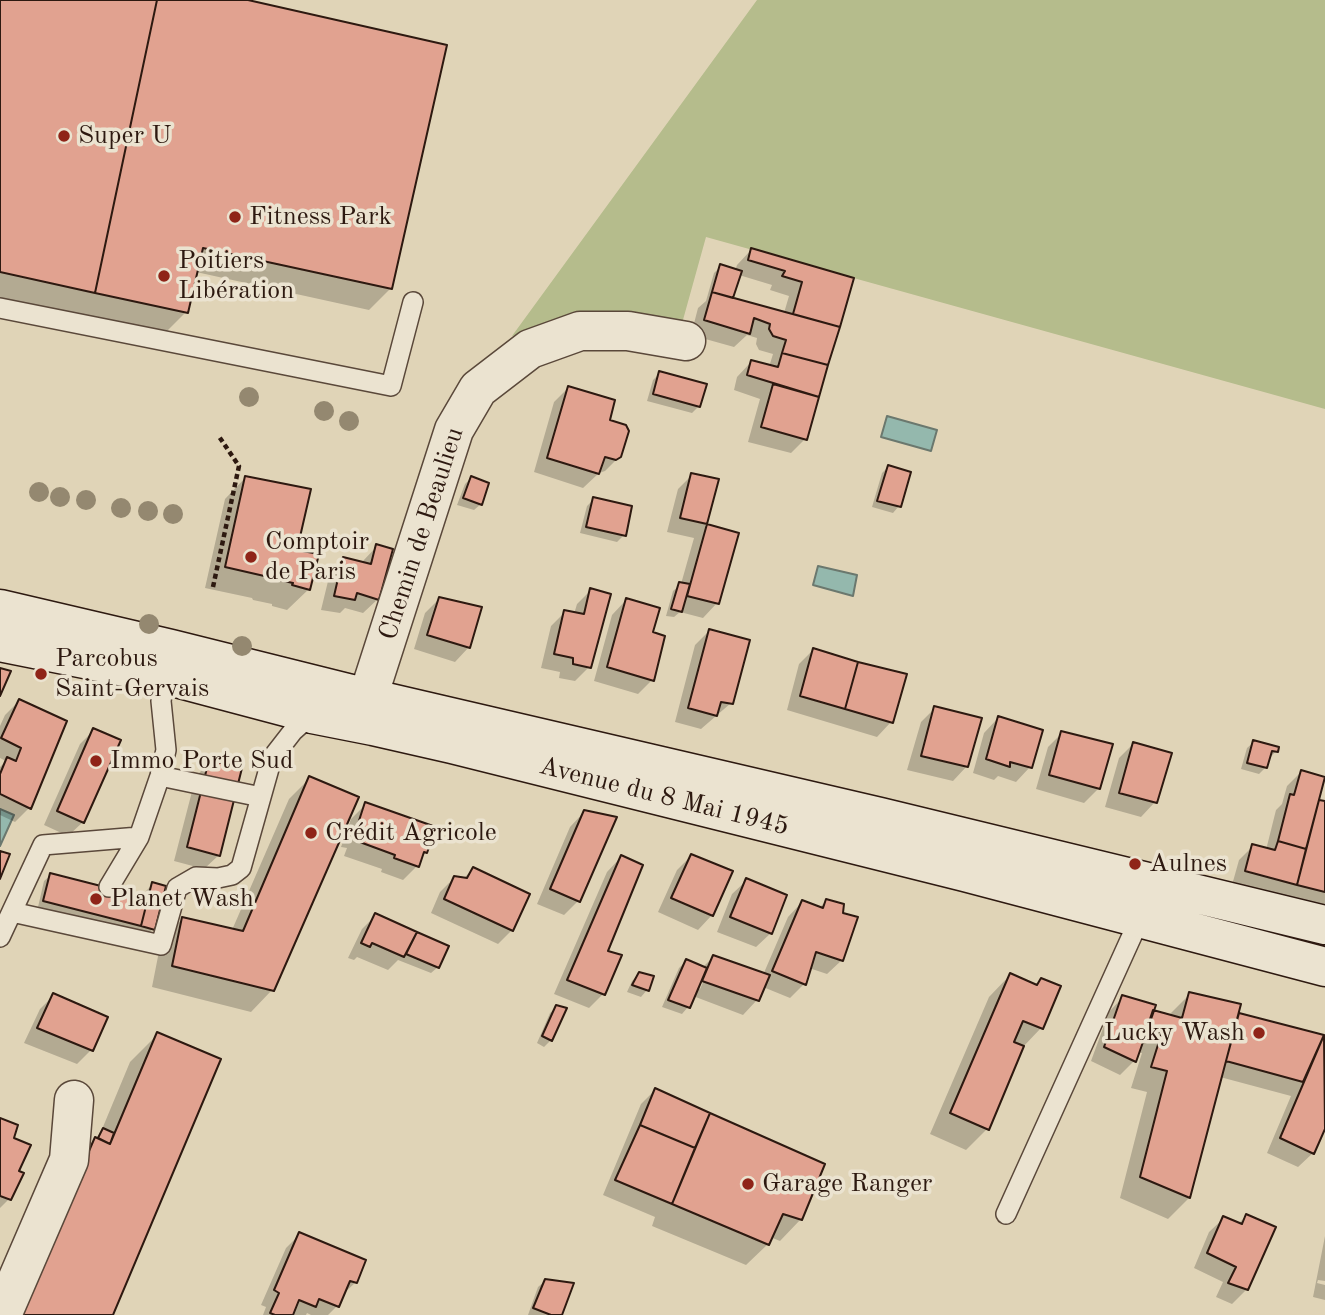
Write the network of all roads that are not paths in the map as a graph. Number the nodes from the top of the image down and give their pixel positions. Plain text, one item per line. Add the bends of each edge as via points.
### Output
1 (412, 302) dead end
2 (0, 308) edge
3 (685, 341) dead end
4 (0, 609) edge
5 (0, 642) edge
6 (168, 662) junction
7 (368, 697) junction
8 (312, 714) junction
9 (160, 776) junction
10 (261, 797) junction
11 (139, 837) junction
12 (109, 887) dead end
13 (12, 912) junction
14 (1140, 918) junction
15 (1325, 925) edge
16 (0, 937) edge
17 (1325, 967) edge
18 (74, 1100) dead end
19 (1006, 1214) dead end
20 (2, 1315) edge

1 - 2 lane via 391,386
3 - 7 main road, Chemin de Beaulieu via 628,331 580,331 530,349 478,388 454,430
4 - 6 main road, Avenue du 8 Mai 1945
5 - 6 main road, Avenue du 8 Mai 1945
6 - 7 main road, Avenue du 8 Mai 1945
6 - 8 main road, Avenue du 8 Mai 1945
6 - 9 lane via 161,701 166,750
7 - 15 main road, Avenue du 8 Mai 1945
8 - 10 lane via 272,758
8 - 14 main road, Avenue du 8 Mai 1945 via 429,739
9 - 10 lane
9 - 11 lane
10 - 13 lane via 241,868 218,878 196,877 177,888 161,945 99,923
11 - 12 lane
11 - 13 lane via 43,845
13 - 16 lane
14 - 17 main road, Avenue du 8 Mai 1945
14 - 19 lane
18 - 20 main road via 69,1160

